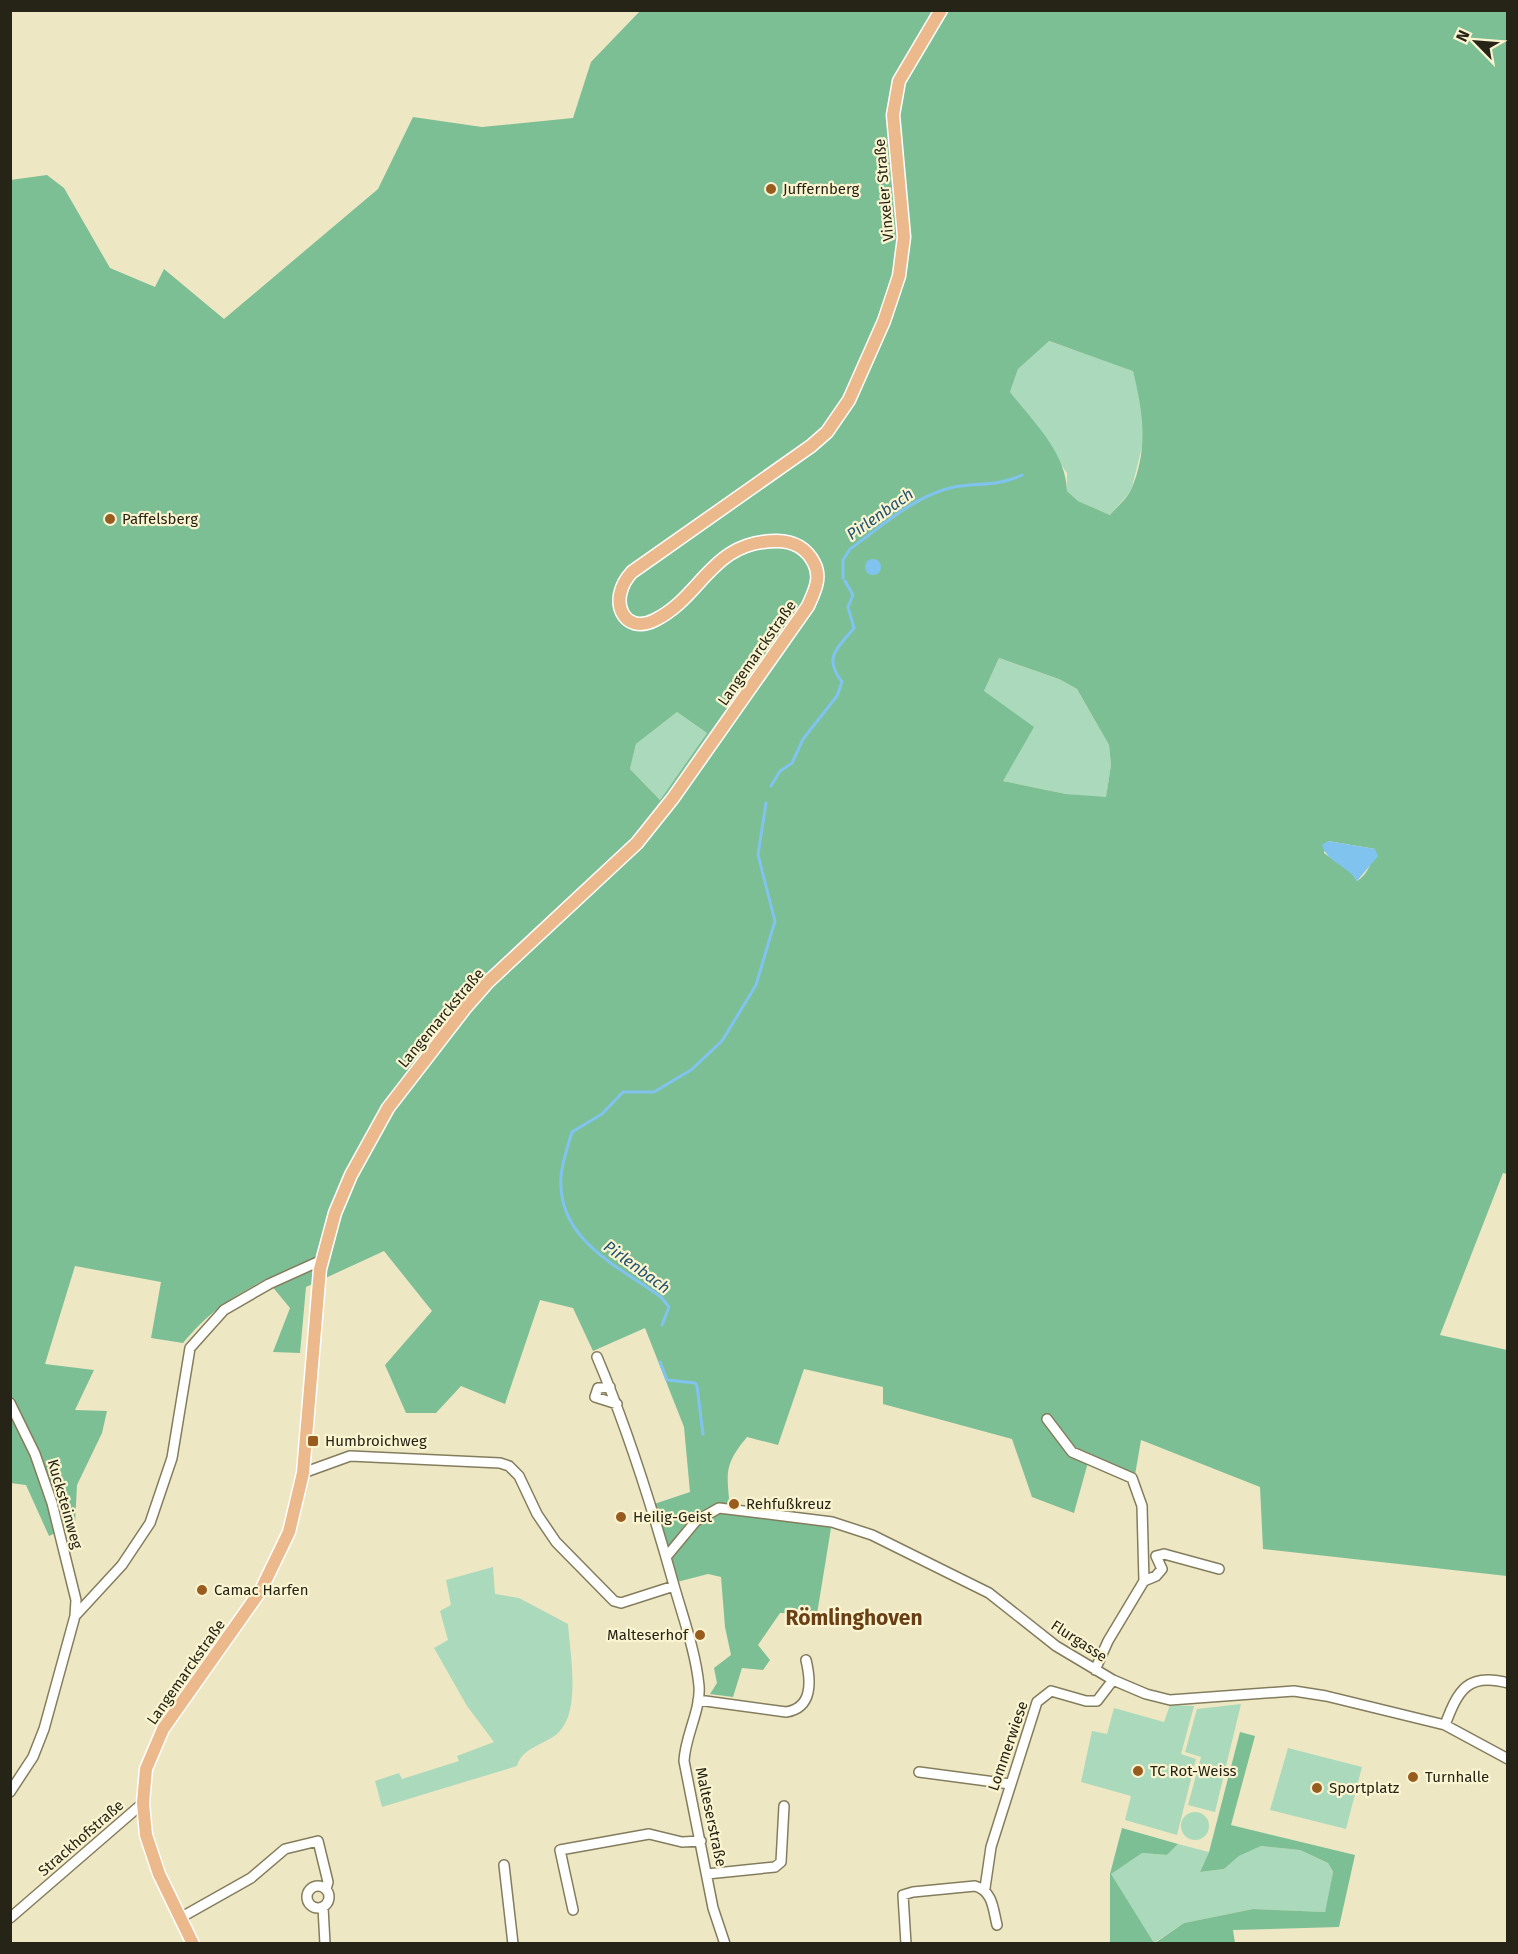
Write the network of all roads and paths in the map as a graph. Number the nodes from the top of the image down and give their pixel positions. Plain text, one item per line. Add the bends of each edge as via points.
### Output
1 (941, 10) edge
2 (797, 456) joint
3 (322, 1260) junction
4 (597, 1357) dead end
5 (610, 1387) junction
6 (10, 1403) edge
7 (617, 1404) junction
8 (1047, 1419) dead end
9 (303, 1473) junction
10 (667, 1556) junction
11 (1156, 1556) junction
12 (1145, 1559) junction
13 (1219, 1569) dead end
14 (1144, 1581) junction
15 (674, 1586) junction
16 (75, 1616) junction
17 (806, 1660) dead end
18 (1095, 1670) junction
19 (1113, 1680) junction
20 (1508, 1683) edge
21 (698, 1700) junction
22 (1445, 1725) junction
23 (1508, 1759) edge
24 (919, 1772) dead end
25 (1010, 1784) junction
26 (10, 1792) edge
27 (143, 1803) junction
28 (784, 1806) dead end
29 (701, 1841) junction
30 (504, 1865) dead end
31 (707, 1874) junction
32 (326, 1888) junction
33 (985, 1888) junction
34 (323, 1907) junction
35 (573, 1910) dead end
36 (10, 1918) edge
37 (180, 1918) junction
38 (997, 1925) dead end
39 (193, 1944) edge
40 (325, 1944) edge
41 (513, 1944) edge
42 (725, 1944) edge
43 (906, 1944) edge

1 - 2 main road, Vinxeler Straße via 899,81 893,115 904,237 893,297 839,417
2 - 3 main road, Langemarckstraße via 632,572 619,589 618,599 623,615 631,621 653,621 734,551 753,543 786,541 810,555 817,569 817,586 808,606 637,843 488,982 402,1089 351,1175
3 - 9 main road, Langemarckstraße
3 - 16 street via 224,1310 190,1348 172,1458 150,1523 127,1558
4 - 5 street, Malteserstraße
5 - 7 street, Malteserstraße
5 - 7 street via 598,1388 596,1397
6 - 16 street, Kucksteinweg via 35,1454 52,1503 76,1600
7 - 10 street, Malteserstraße
8 - 12 street via 1072,1452 1132,1478 1142,1506
9 - 15 street via 350,1456 500,1463 519,1476 556,1542 614,1600 621,1603
9 - 27 main road, Langemarckstraße via 294,1516 271,1572 177,1706 154,1747 146,1768
10 - 15 street, Malteserstraße
10 - 18 street, Flurgasse via 696,1521 719,1508 853,1527 989,1593 1056,1646
11 - 12 street
11 - 13 street via 1164,1554
11 - 14 street via 1162,1569
12 - 14 street
14 - 18 street
15 - 21 street, Malteserstraße via 699,1686
16 - 26 street via 44,1729 33,1757
17 - 21 street via 811,1681 797,1711
18 - 19 street, Flurgasse
19 - 22 street, Flurgasse via 1170,1700 1294,1691
19 - 25 street, Lommerwiese via 1097,1701 1051,1691 1037,1702
20 - 22 street via 1482,1678 1472,1682 1457,1697
21 - 29 street, Malteserstraße via 685,1743 684,1761
22 - 23 street, Flurgasse
24 - 25 street
25 - 33 street, Lommerwiese via 991,1847
27 - 36 street, Strackhofstraße
27 - 37 main road, Langemarckstraße via 150,1851
28 - 31 street via 781,1862 768,1869
29 - 31 street, Malteserstraße
29 - 35 street via 682,1842 649,1834 560,1850
30 - 41 street
31 - 42 street, Malteserstraße
32 - 34 street via 329,1899
32 - 34 street via 316,1886 308,1893 310,1904
32 - 37 street via 318,1840 285,1849 251,1878
33 - 38 street, Lommerwiese
33 - 43 street via 957,1887 903,1895
34 - 40 street
37 - 39 main road, Langemarckstraße

